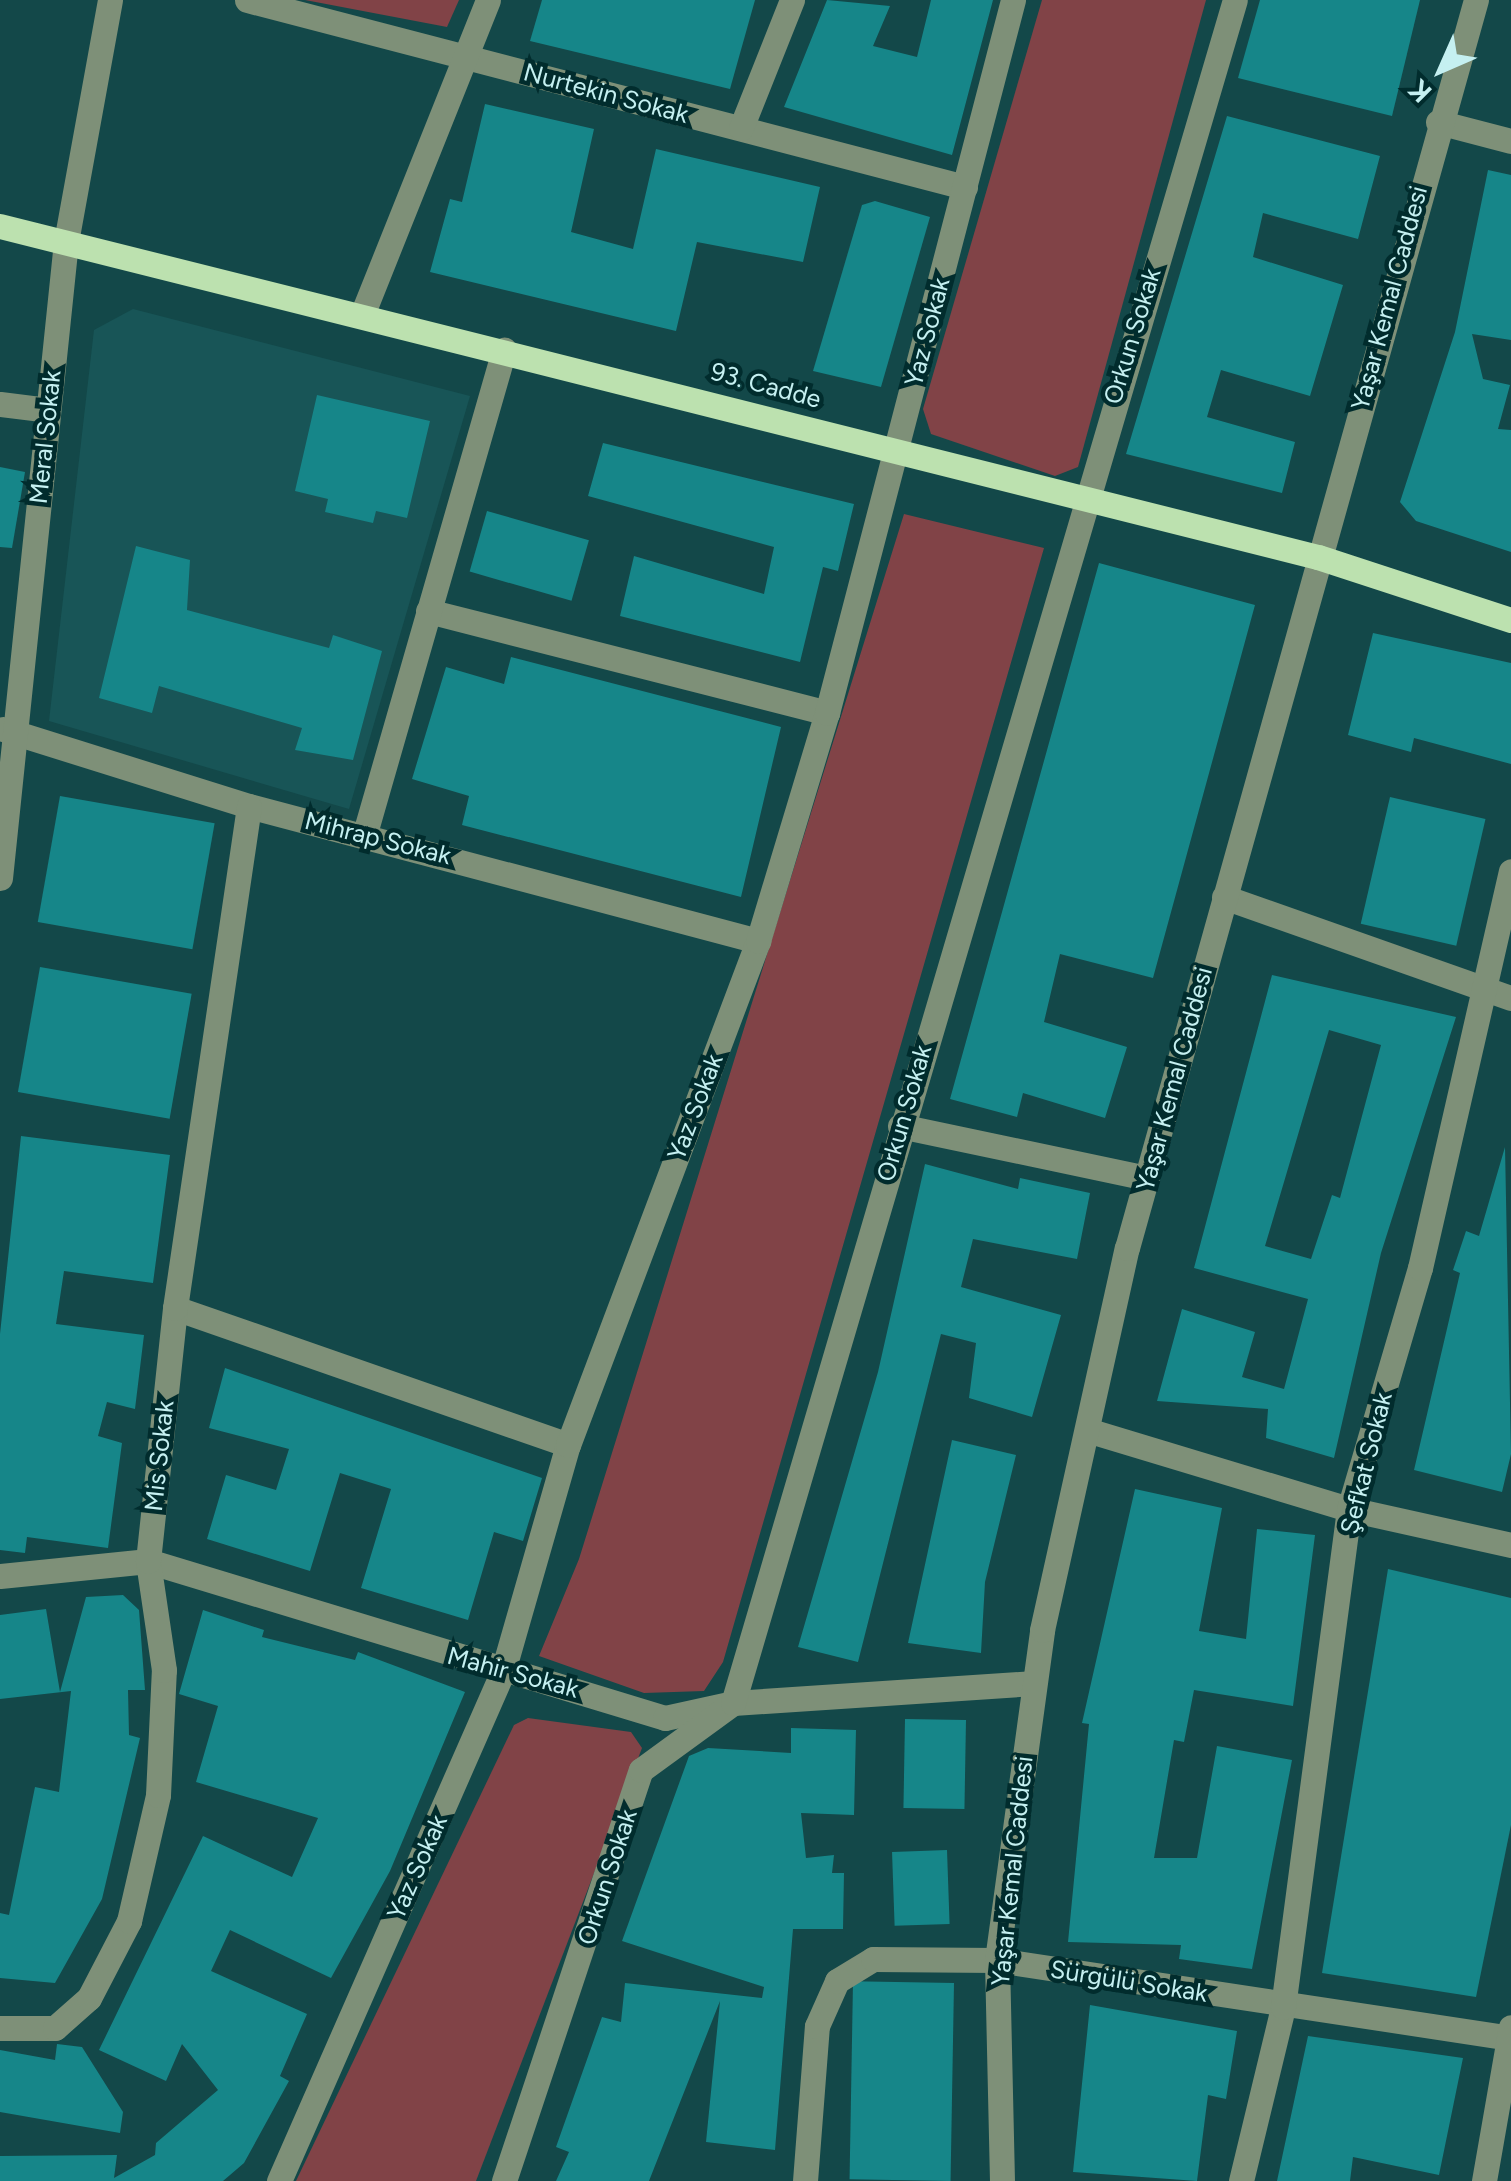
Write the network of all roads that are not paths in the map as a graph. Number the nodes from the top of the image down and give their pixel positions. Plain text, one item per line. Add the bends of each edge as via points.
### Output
1 (110, 0) edge
2 (251, 0) edge
3 (488, 0) edge
4 (792, 0) edge
5 (1014, 0) edge
6 (1234, 0) edge
7 (1476, 0) edge
8 (465, 56) junction
9 (1438, 122) junction
10 (740, 128) junction
11 (1511, 142) edge
12 (965, 186) junction
13 (0, 226) edge
14 (66, 242) junction
15 (362, 315) junction
16 (504, 350) junction
17 (0, 404) edge
18 (48, 410) junction
19 (896, 452) junction
20 (1080, 503) junction
21 (1318, 557) junction
22 (428, 611) junction
23 (1511, 620) edge
24 (828, 712) junction
25 (7, 730) edge
26 (249, 806) junction
27 (365, 833) junction
28 (1511, 871) edge
29 (0, 878) edge
30 (1224, 896) junction
31 (758, 941) junction
32 (1500, 994) edge
33 (900, 1126) junction
34 (1146, 1178) junction
35 (174, 1308) junction
36 (1087, 1430) junction
37 (568, 1445) junction
38 (1349, 1509) junction
39 (1511, 1545) edge
40 (148, 1561) junction
41 (0, 1576) edge
42 (503, 1672) junction
43 (1034, 1684) junction
44 (733, 1703) junction
45 (997, 1960) junction
46 (1283, 2007) junction
47 (0, 2028) edge
48 (1510, 2034) edge
49 (279, 2181) edge
50 (504, 2181) edge
51 (805, 2181) edge
52 (1002, 2181) edge
53 (1241, 2181) edge
54 (1484, 2181) edge

1 - 14 street, Meral Sokak
2 - 8 street, Nurtekin Sokak
3 - 8 street
4 - 10 street
5 - 12 street, Yaz Sokak
6 - 20 street, Orkun Sokak
7 - 9 street, Yaşar Kemal Caddesi
8 - 10 street, Nurtekin Sokak
8 - 15 street
9 - 11 street
9 - 21 street, Yaşar Kemal Caddesi
10 - 12 street, Nurtekin Sokak
12 - 19 street, Yaz Sokak
13 - 14 main road, 93. Cadde
14 - 15 main road, 93. Cadde
14 - 18 street, Meral Sokak
15 - 16 main road, 93. Cadde
16 - 19 main road, 93. Cadde
16 - 22 street
17 - 18 street
18 - 25 street, Meral Sokak
19 - 20 main road, 93. Cadde
19 - 24 street, Yaz Sokak
20 - 21 main road, 93. Cadde
20 - 33 street, Orkun Sokak
21 - 23 main road, 93. Cadde
21 - 30 street, Yaşar Kemal Caddesi
22 - 24 street
22 - 27 street
24 - 31 street, Yaz Sokak
25 - 26 street, Mihrap Sokak
25 - 29 street, Meral Sokak
26 - 27 street, Mihrap Sokak
26 - 35 street, Mis Sokak
27 - 31 street, Mihrap Sokak
28 - 32 street, Şefkat Sokak
30 - 32 street
30 - 34 street, Yaşar Kemal Caddesi
31 - 37 street, Yaz Sokak
32 - 38 street, Şefkat Sokak
33 - 34 street
33 - 44 street, Orkun Sokak
34 - 36 street, Yaşar Kemal Caddesi
35 - 37 street
35 - 40 street, Mis Sokak
36 - 38 street
36 - 43 street, Yaşar Kemal Caddesi
37 - 42 street, Yaz Sokak
38 - 39 street
38 - 46 street, Şefkat Sokak
40 - 41 street, Mahir Sokak
40 - 42 street, Mahir Sokak
40 - 47 street, Mis Sokak via 164,1670 158,1795 129,1921 88,1998 55,2028
42 - 44 street, Mahir Sokak via 666,1718
42 - 49 street, Yaz Sokak
43 - 44 street, Mahir Sokak
43 - 45 street, Yaşar Kemal Caddesi
44 - 50 street, Orkun Sokak via 641,1770
45 - 46 street, Sürgülü Sokak
45 - 51 street, Sürgülü Sokak via 918,1953 873,1959 837,1980 817,2026
45 - 52 street, Yaşar Kemal Caddesi
46 - 48 street, Sürgülü Sokak
46 - 53 street, Şefkat Sokak
48 - 54 street

